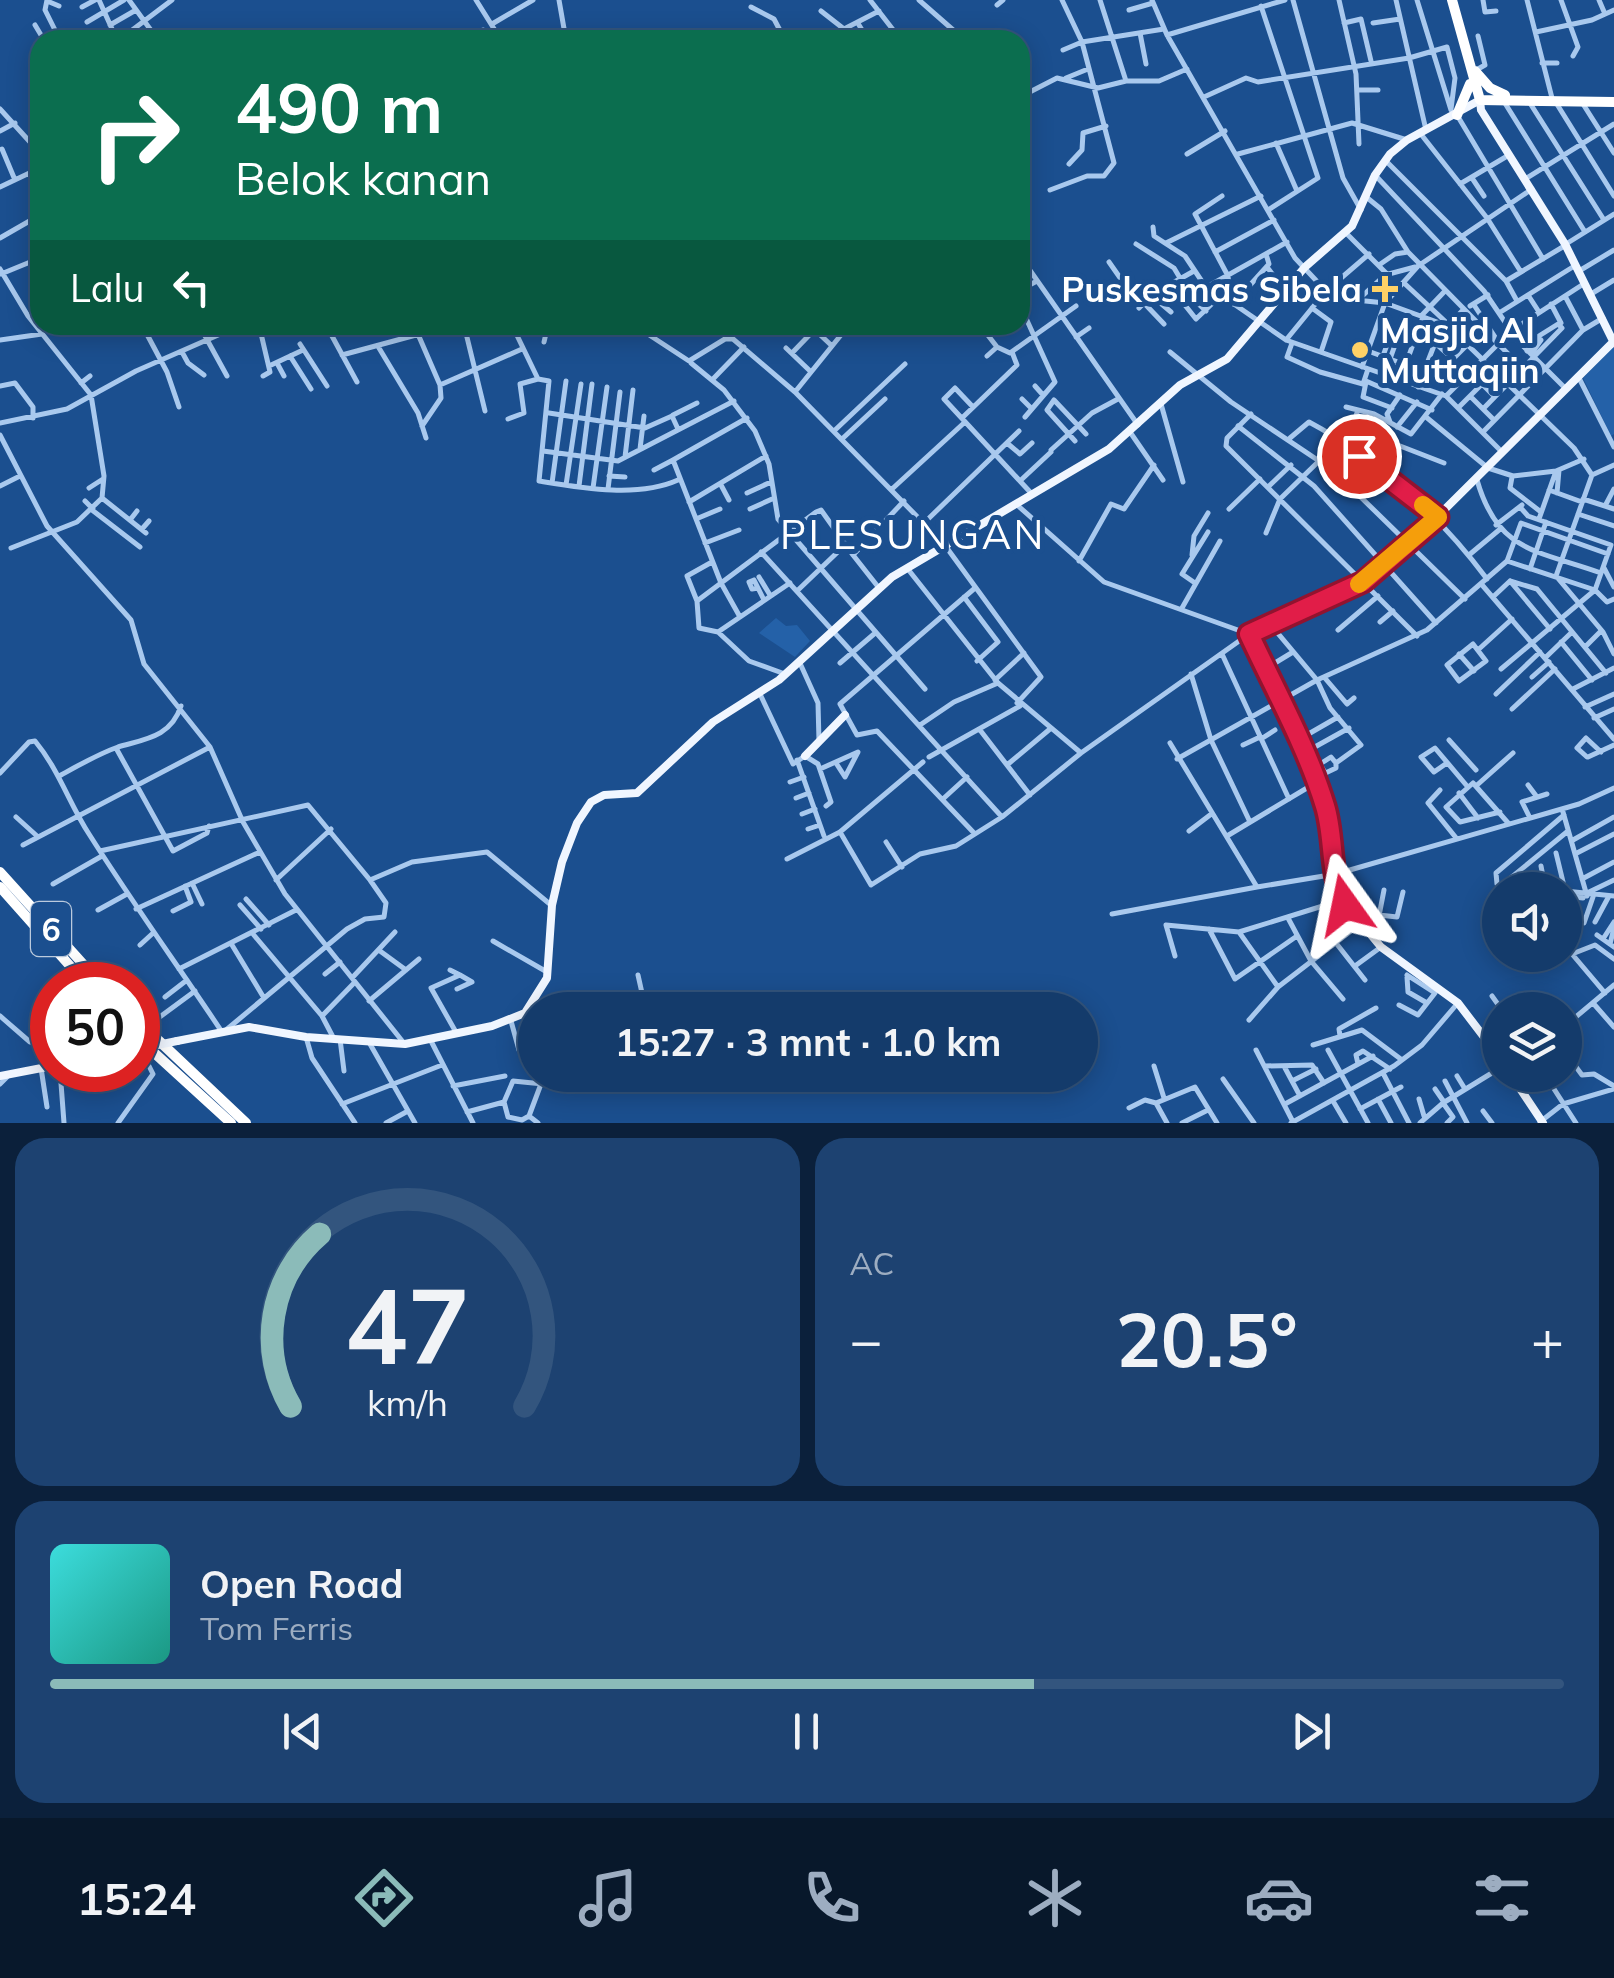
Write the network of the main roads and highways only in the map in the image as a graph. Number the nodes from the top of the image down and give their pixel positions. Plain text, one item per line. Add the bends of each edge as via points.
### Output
1 (1455, 0) edge
2 (1474, 73) junction
3 (1506, 98) junction
4 (1480, 100) junction
5 (1610, 102) edge
6 (1453, 114) junction
7 (1614, 342) edge
8 (845, 716) road end
9 (801, 758) road end
10 (0, 872) edge
11 (0, 887) edge
12 (67, 962) edge
13 (81, 962) edge
14 (1482, 1034) edge
15 (160, 1043) edge
16 (160, 1044) edge
17 (160, 1058) edge
18 (30, 1070) edge
19 (0, 1076) edge
20 (1522, 1092) edge
21 (1541, 1122) edge
22 (231, 1123) edge
23 (246, 1123) edge

1 - 2 highway
2 - 3 highway
2 - 4 highway
2 - 6 highway
3 - 4 highway
3 - 5 highway
4 - 6 main road
4 - 7 main road
6 - 16 main road, bridge via 1406,140 1386,160 1345,232 1207,371 1134,428 879,588 633,794 591,802 572,834 552,905 548,972 533,1006 510,1021 405,1044 256,1027
7 - 14 main road via 1363,582 1249,634 1316,780 1332,830 1342,900 1368,936 1458,1003
8 - 9 main road
10 - 13 highway, 6
11 - 12 highway, 6
15 - 23 highway
17 - 22 highway
18 - 19 main road
20 - 21 main road

